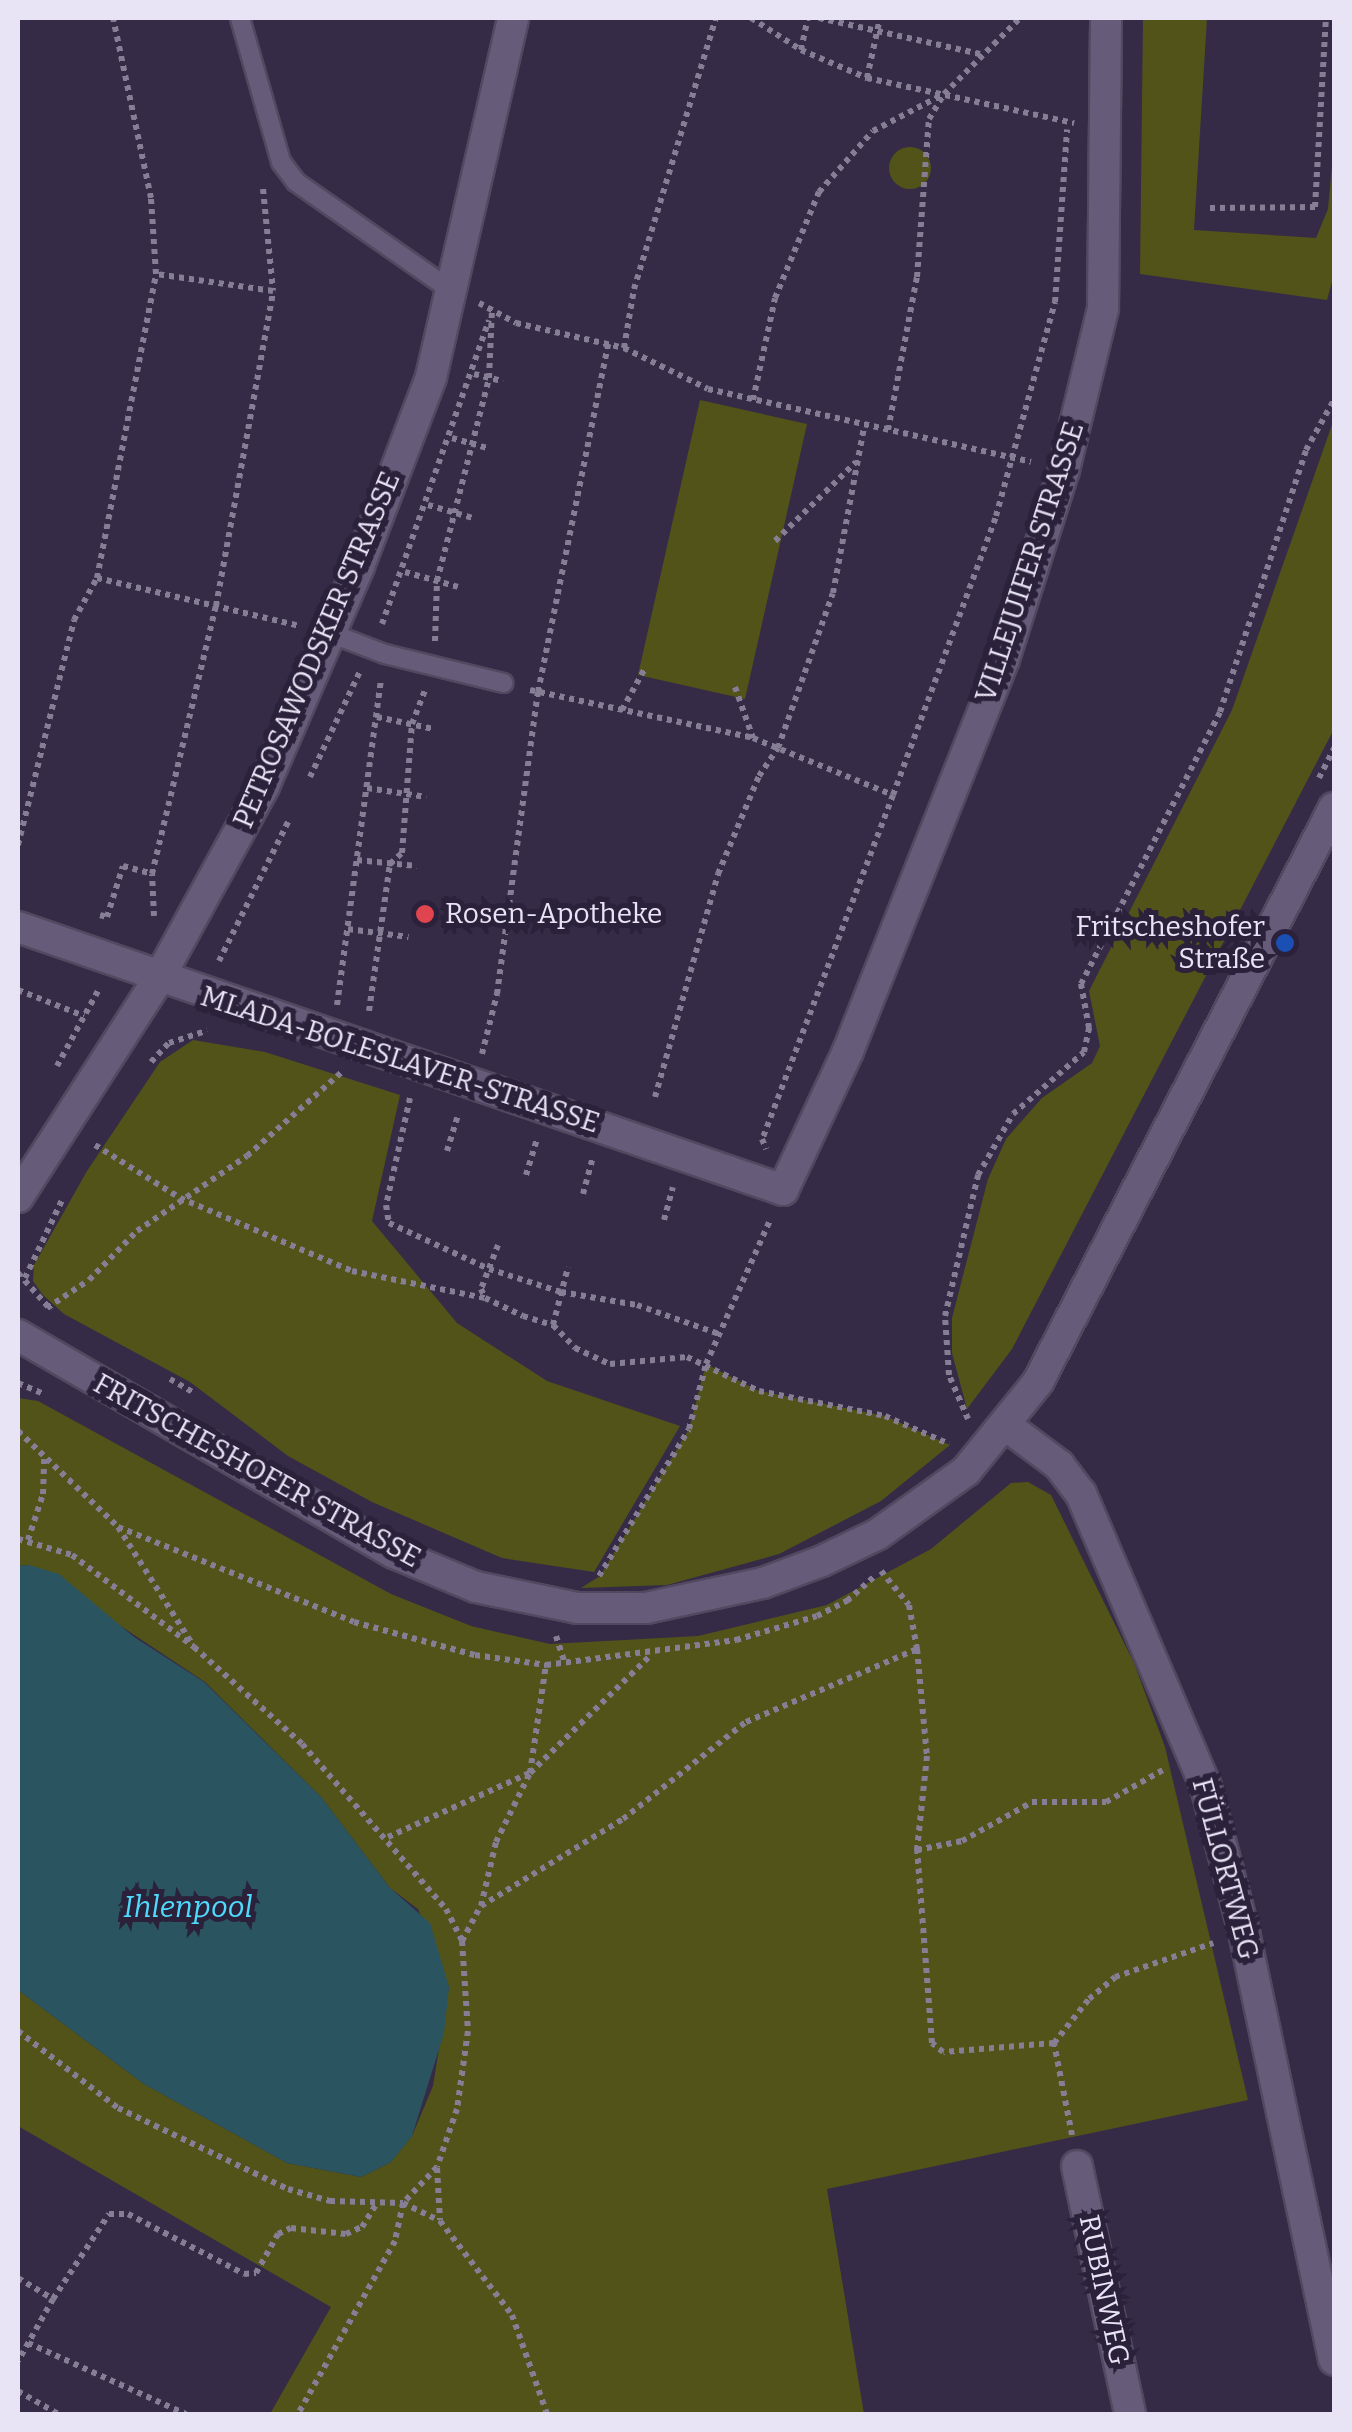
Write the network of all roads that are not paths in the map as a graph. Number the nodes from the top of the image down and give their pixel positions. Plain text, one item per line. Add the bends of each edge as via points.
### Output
1 (240, 18) edge
2 (513, 18) edge
3 (1106, 18) edge
4 (451, 290) junction
5 (330, 633) junction
6 (503, 683) road end
7 (1334, 808) edge
8 (18, 927) edge
9 (159, 978) junction
10 (783, 1190) joint
11 (18, 1197) edge
12 (18, 1336) edge
13 (1001, 1434) junction
14 (1077, 2166) road end
15 (1334, 2360) edge
16 (1130, 2414) edge

1 - 4 lane via 281,162 296,182
2 - 4 street, PETROSAWODSKER STRASSE
3 - 10 street, VILLEJUIFER STRASSE via 1103,309 1064,470 1004,659 848,1050
4 - 5 street, PETROSAWODSKER STRASSE via 432,377
5 - 6 lane
5 - 9 street, PETROSAWODSKER STRASSE via 264,786
7 - 13 street, FRITSCHESHOFER STRASSE via 1047,1365
8 - 9 street, MLADA-BOLESLAVER-STRASSE
9 - 10 street, MLADA-BOLESLAVER-STRASSE via 469,1101
9 - 11 street, PETROSAWODSKER STRASSE
12 - 13 street, FRITSCHESHOFER STRASSE via 394,1552 476,1587 577,1608 698,1600 822,1561 923,1506
13 - 15 street, FÜLLORTWEG via 1058,1465 1081,1494 1196,1761 1244,1932
14 - 16 street, RUBINWEG

